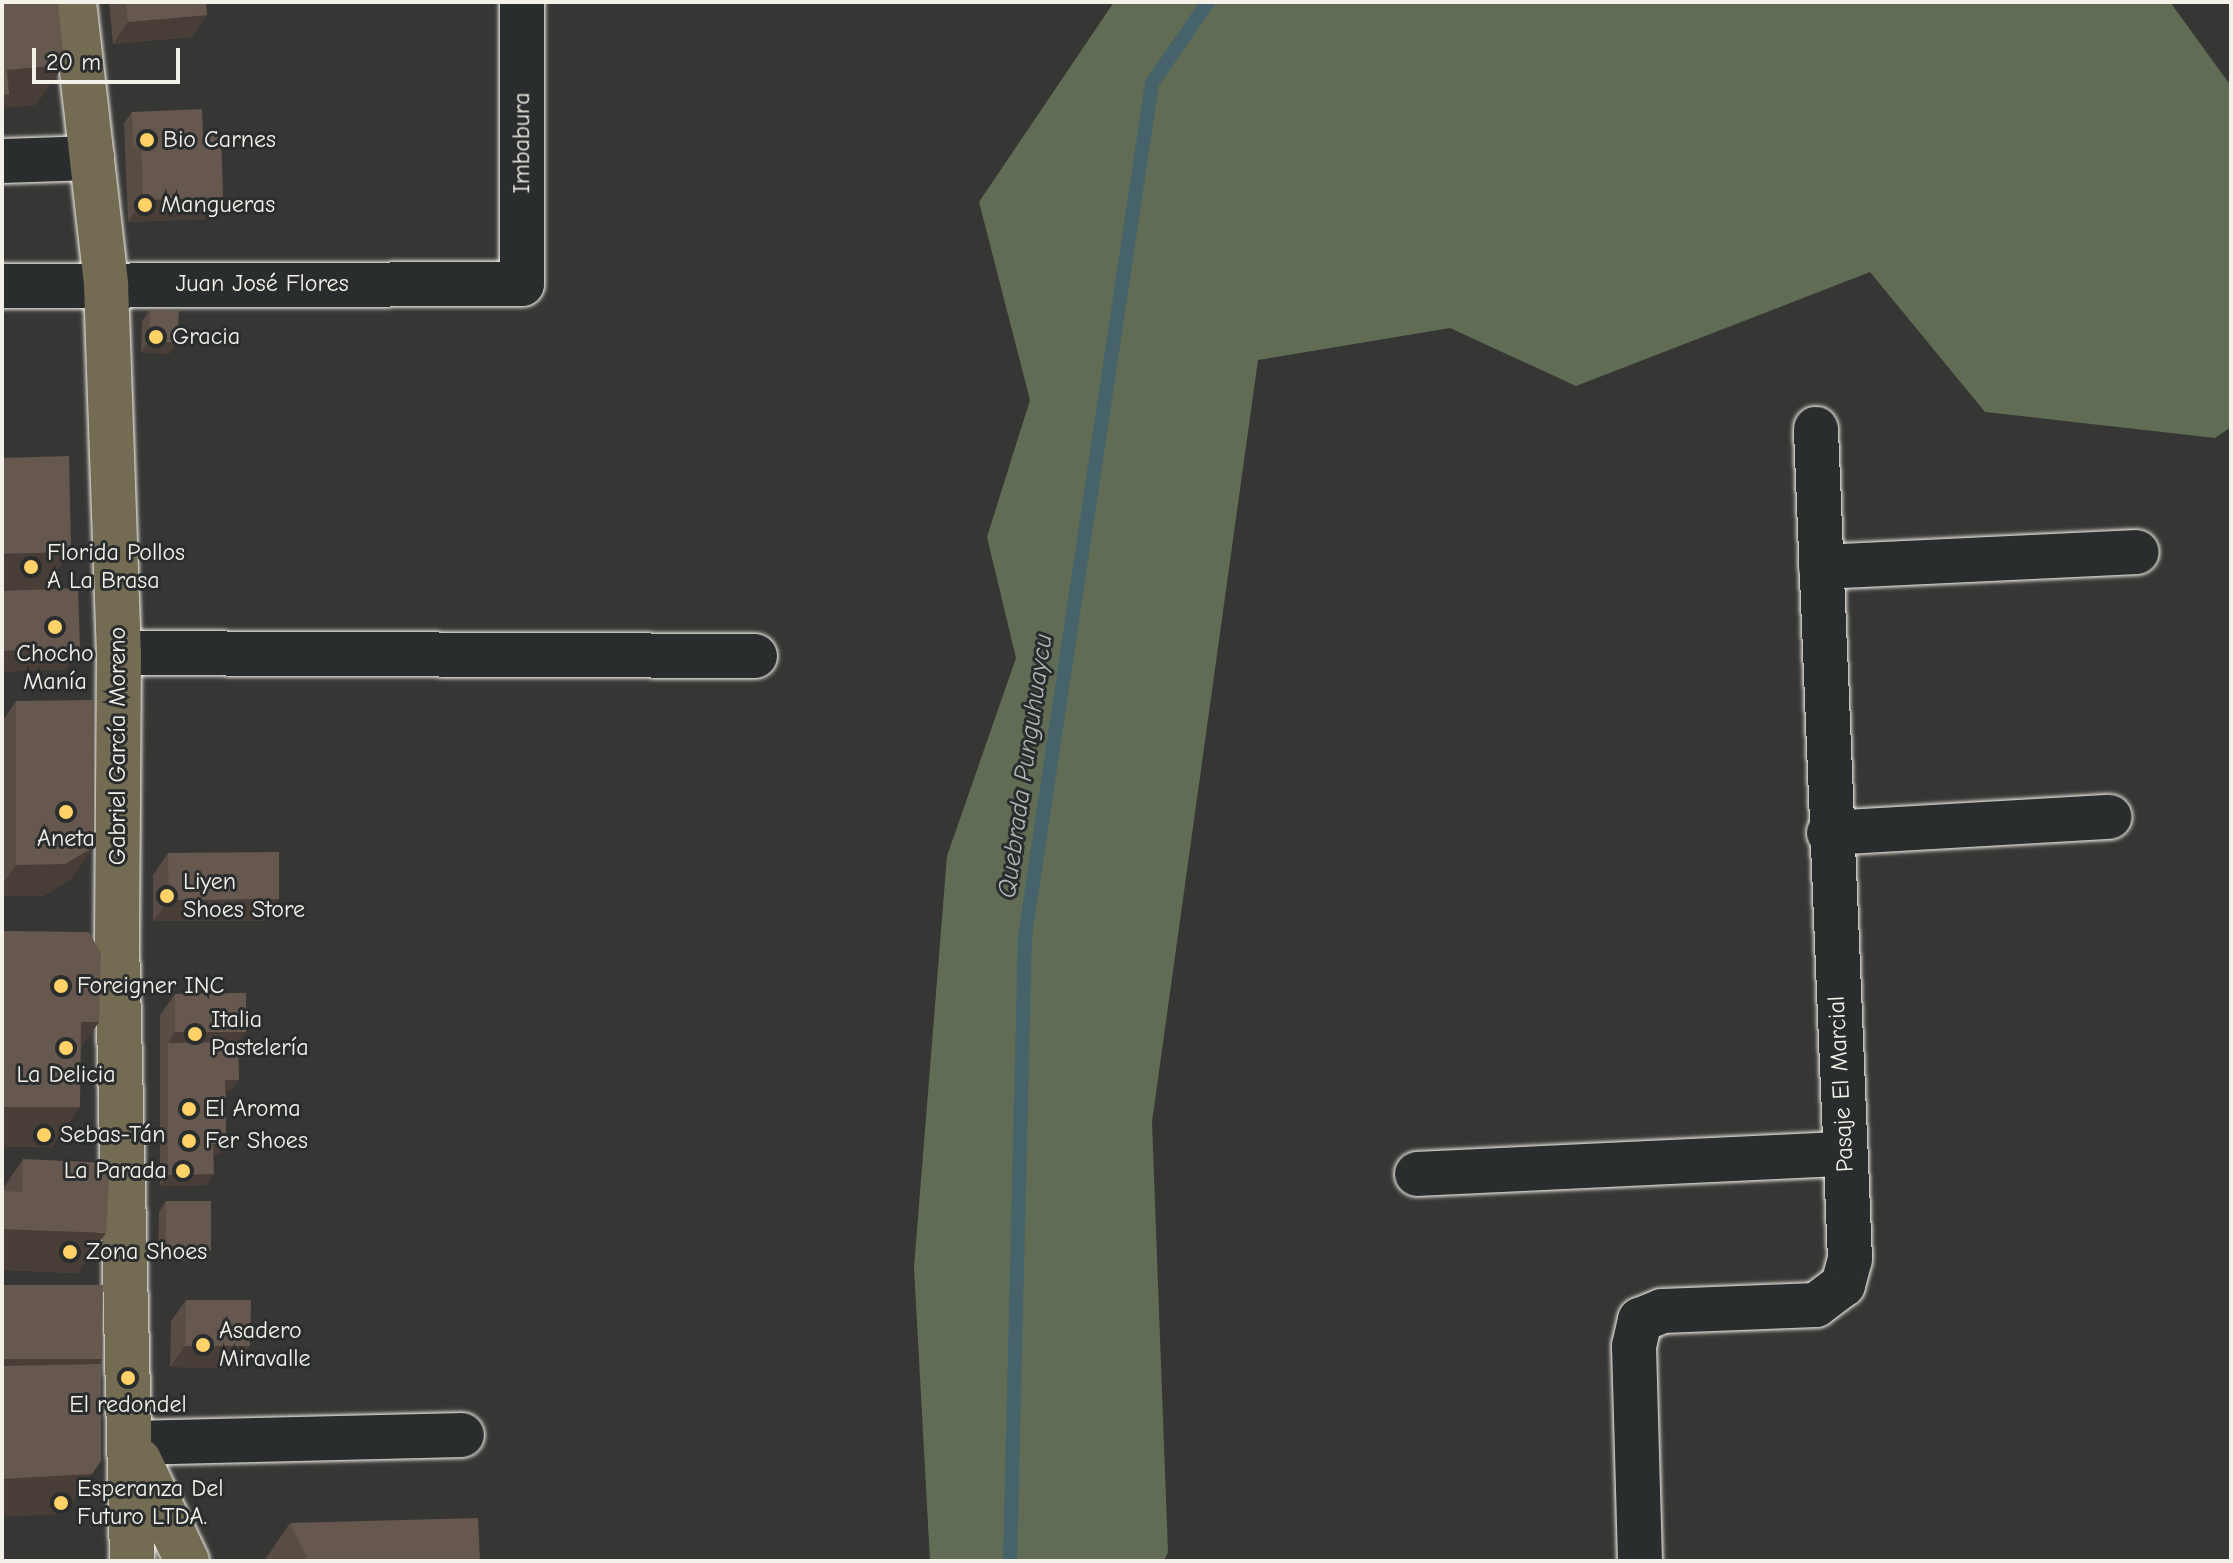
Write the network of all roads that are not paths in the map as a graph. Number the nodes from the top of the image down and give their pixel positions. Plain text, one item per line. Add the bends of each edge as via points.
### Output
1 (74, 2) edge
2 (522, 2) edge
3 (92, 158) junction
4 (2, 161) edge
5 (106, 284) junction
6 (522, 284) joint
7 (2, 286) edge
8 (1816, 429) dead end
9 (2137, 552) dead end
10 (1821, 567) junction
11 (119, 653) junction
12 (755, 656) dead end
13 (2110, 817) dead end
14 (1829, 833) junction
15 (117, 941) junction
16 (74, 942) edge
17 (1844, 1154) junction
18 (1417, 1174) dead end
19 (462, 1435) dead end
20 (132, 1443) junction
21 (132, 1561) edge
22 (187, 1561) edge
23 (1640, 1561) edge

1 - 3 main road, Gabriel García Moreno
2 - 6 street, Imbabura
3 - 4 street
3 - 5 main road, Gabriel García Moreno
5 - 6 street, Juan José Flores
5 - 7 street, Juan José Flores
5 - 11 main road, Gabriel García Moreno
8 - 10 street, Pasaje El Marcial
9 - 10 street
10 - 14 street, Pasaje El Marcial
11 - 12 street
11 - 15 main road, Gabriel García Moreno
13 - 14 street
14 - 17 street, Pasaje El Marcial
15 - 16 street
15 - 20 main road, Gabriel García Moreno
17 - 18 street
17 - 23 street, Pasaje El Marcial via 1850,1259 1843,1285 1816,1305 1662,1311 1640,1320 1634,1346
19 - 20 street
20 - 21 main road, Gabriel García Moreno
20 - 22 main road, Gabriel García Moreno

